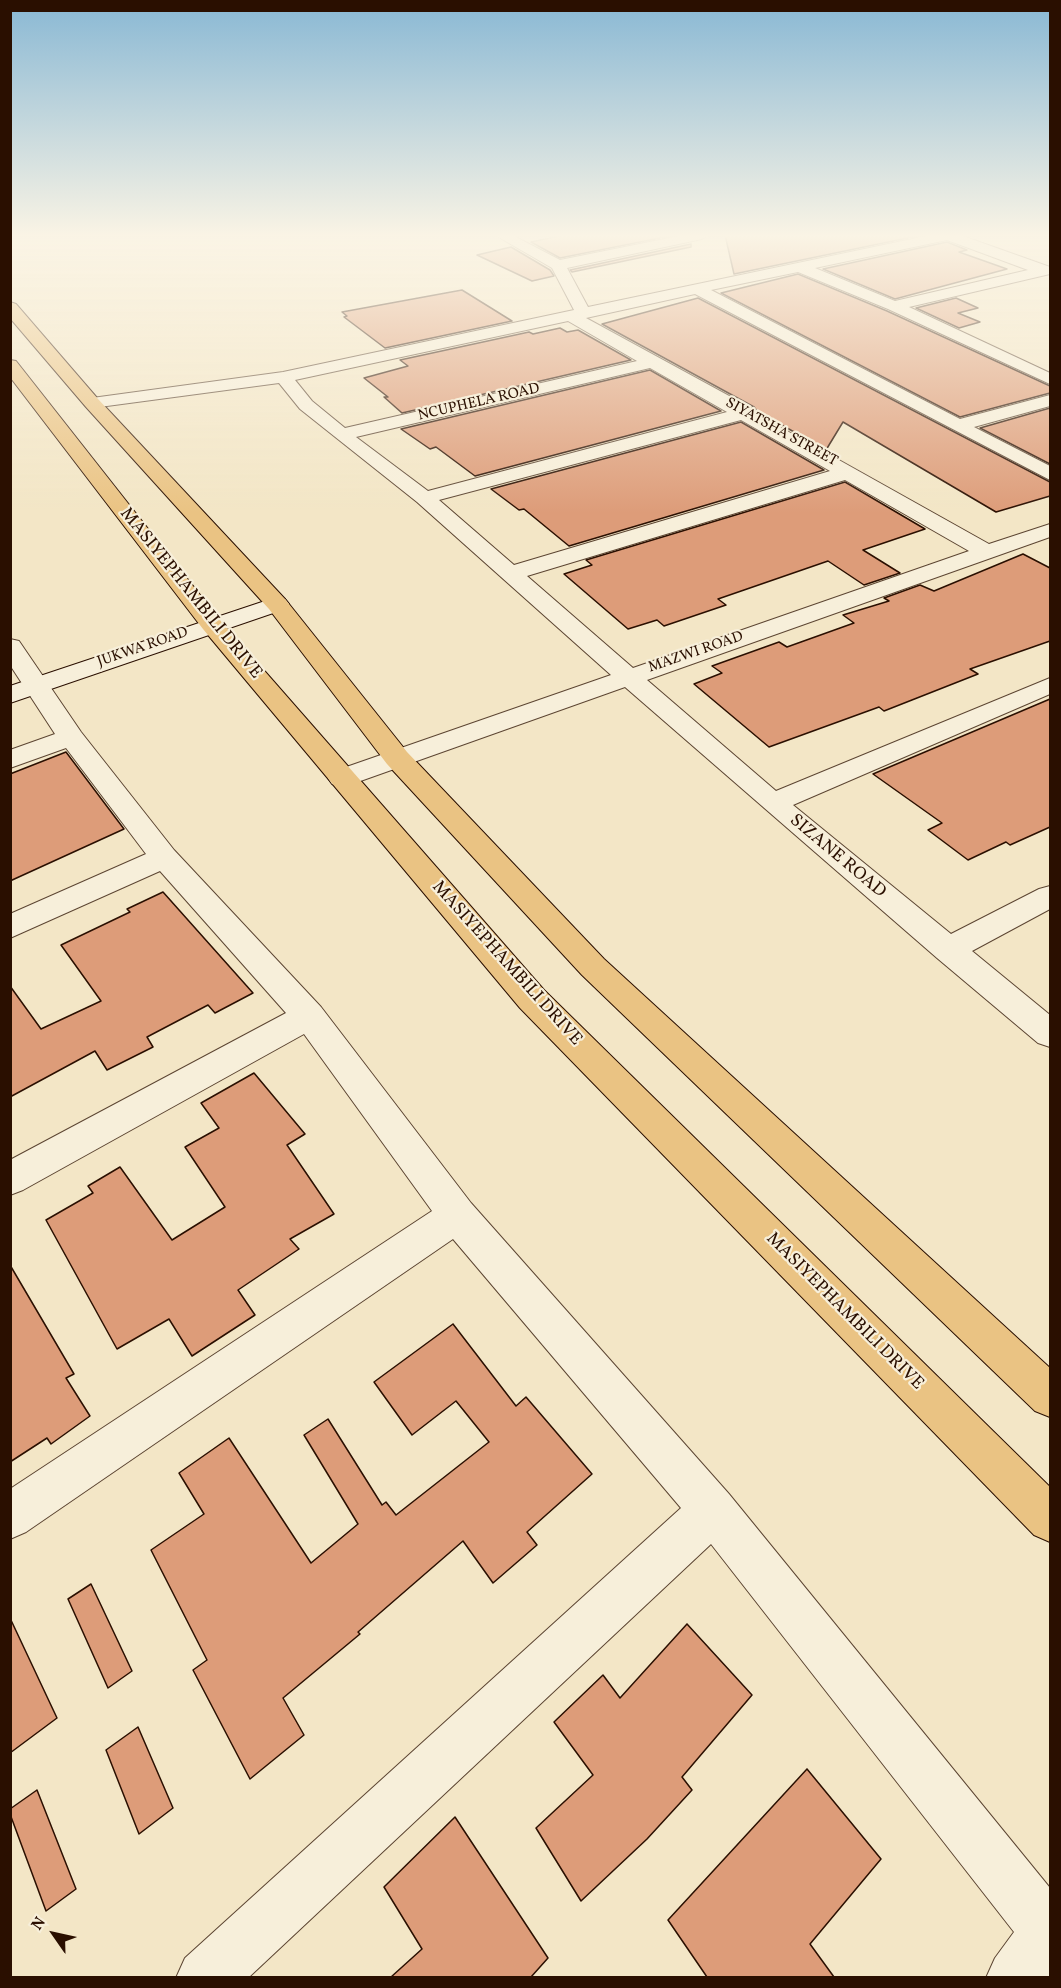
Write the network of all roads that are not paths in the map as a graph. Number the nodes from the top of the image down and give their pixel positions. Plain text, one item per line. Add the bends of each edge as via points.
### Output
1 (28, 328) edge
2 (517, 328) edge
3 (598, 328) edge
4 (771, 328) edge
5 (941, 328) edge
6 (653, 362) junction
7 (10, 364) edge
8 (283, 377) junction
9 (1050, 379) edge
10 (1050, 400) edge
11 (93, 403) junction
12 (747, 414) junction
13 (960, 425) junction
14 (341, 435) junction
15 (850, 472) junction
16 (1050, 474) edge
17 (424, 498) junction
18 (1050, 530) edge
19 (989, 553) junction
20 (509, 574) junction
21 (277, 604) junction
22 (211, 624) junction
23 (10, 646) edge
24 (627, 676) junction
25 (1050, 685) edge
26 (24, 690) edge
27 (71, 737) junction
28 (397, 758) junction
29 (10, 760) edge
30 (342, 778) junction
31 (773, 803) junction
32 (164, 857) junction
33 (1050, 896) edge
34 (10, 927) edge
35 (948, 950) junction
36 (309, 1016) junction
37 (1050, 1034) edge
38 (10, 1179) edge
39 (457, 1215) junction
40 (1050, 1396) edge
41 (713, 1510) junction
42 (10, 1516) edge
43 (1050, 1519) edge
44 (1050, 1932) edge
45 (205, 1977) edge
46 (1015, 1977) edge

1 - 11 main road
2 - 8 street
3 - 6 street, SIYATSHA STREET
4 - 13 street
5 - 9 street
6 - 12 street, SIYATSHA STREET
6 - 14 street, NCUPHELA ROAD
7 - 22 main road, MASIYEPHAMBILI DRIVE
8 - 11 street
8 - 14 street, SIZANE ROAD via 306,405
10 - 13 street
11 - 21 main road
12 - 15 street, SIYATSHA STREET
12 - 17 street
13 - 16 street
14 - 17 street, SIZANE ROAD
15 - 19 street, SIYATSHA STREET
15 - 20 street
17 - 20 street, SIZANE ROAD
18 - 19 street, MAZWI ROAD
19 - 24 street, MAZWI ROAD
20 - 24 street, SIZANE ROAD
21 - 22 street, JUKWA ROAD
21 - 28 main road
22 - 26 street, JUKWA ROAD
22 - 30 main road, MASIYEPHAMBILI DRIVE
23 - 26 street
24 - 28 street, MAZWI ROAD
24 - 31 street, SIZANE ROAD
25 - 31 street
26 - 27 street
27 - 29 street
27 - 32 street
28 - 30 street, MAZWI ROAD
28 - 40 main road via 593,967
30 - 43 main road, MASIYEPHAMBILI DRIVE via 532,999
31 - 35 street, SIZANE ROAD
32 - 34 street
32 - 36 street
33 - 35 street
35 - 37 street, SIZANE ROAD
36 - 38 street
36 - 39 street
39 - 41 street
39 - 42 street
41 - 44 street
41 - 45 street
44 - 46 street

